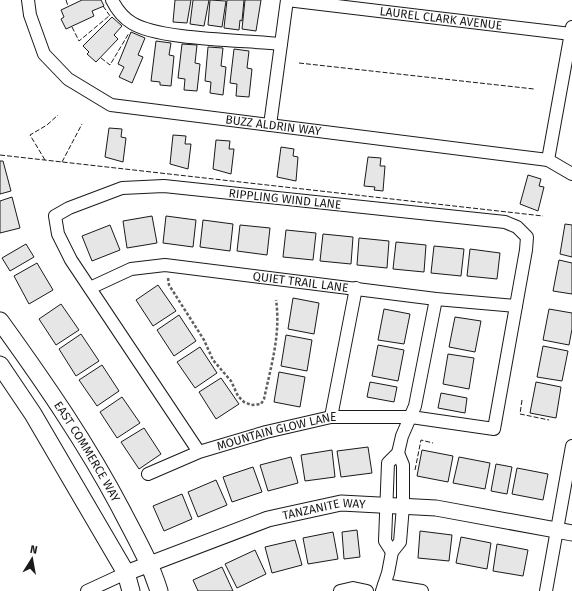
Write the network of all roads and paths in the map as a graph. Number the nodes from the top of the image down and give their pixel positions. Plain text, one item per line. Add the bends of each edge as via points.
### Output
1 (28, 0) edge
2 (112, 0) edge
3 (287, 0) edge
4 (571, 30) edge
5 (281, 44) junction
6 (270, 125) junction
7 (548, 160) junction
8 (572, 174) edge
9 (168, 277) dead end
10 (90, 288) junction
11 (356, 288) junction
12 (436, 299) junction
13 (276, 300) dead end
14 (516, 306) junction
15 (0, 321) edge
16 (0, 365) edge
17 (331, 417) junction
18 (411, 417) junction
19 (572, 446) edge
20 (199, 452) junction
21 (398, 453) junction
22 (148, 474) dead end
23 (386, 504) junction
24 (403, 506) junction
25 (557, 530) junction
26 (572, 533) edge
27 (392, 552) junction
28 (150, 564) junction
29 (126, 574) junction
30 (383, 588) edge
31 (87, 591) edge
32 (131, 591) edge
33 (159, 591) edge
34 (340, 591) edge
35 (367, 591) edge
36 (422, 591) edge
37 (546, 591) edge

1 - 6 street, BUZZ ALDRIN WAY via 30,15 44,54 68,79 111,104
2 - 5 street via 118,11 132,23 157,32
3 - 4 street, LAUREL CLARK AVENUE
3 - 5 street
4 - 7 street
5 - 6 street
6 - 7 street, BUZZ ALDRIN WAY
7 - 8 street, BUZZ ALDRIN WAY
9 - 13 path via 169,285 204,340 213,360 231,381 238,396 251,405 261,404 264,399 275,358 278,321
10 - 11 street, QUIET TRAIL LANE via 131,269 165,265
10 - 14 street, RIPPLING WIND LANE via 71,260 58,234 54,216 68,208 122,188 164,186 505,222 517,227 526,237
10 - 20 street
11 - 12 street, QUIET TRAIL LANE
11 - 17 street
12 - 14 street, QUIET TRAIL LANE
12 - 18 street
14 - 18 street, MOUNTAIN GLOW LANE via 494,429
15 - 28 main road, EAST COMMERCE WAY via 40,376 103,475
16 - 29 main road via 33,414
17 - 18 street, MOUNTAIN GLOW LANE
17 - 20 street, MOUNTAIN GLOW LANE via 266,432
18 - 21 street via 402,436
19 - 25 street
20 - 22 street, MOUNTAIN GLOW LANE
21 - 23 street via 388,463
21 - 24 street via 403,465
23 - 24 street, TANZANITE WAY
23 - 27 street via 385,541
23 - 28 street, TANZANITE WAY via 340,503 268,519
24 - 25 street, TANZANITE WAY via 436,508
24 - 27 street via 400,542
25 - 26 street, TANZANITE WAY
25 - 37 street
27 - 30 street
28 - 29 street, TANZANITE WAY
28 - 33 main road, EAST COMMERCE WAY
29 - 31 street, TANZANITE WAY
29 - 32 main road
30 - 36 street
34 - 35 street via 353,588

